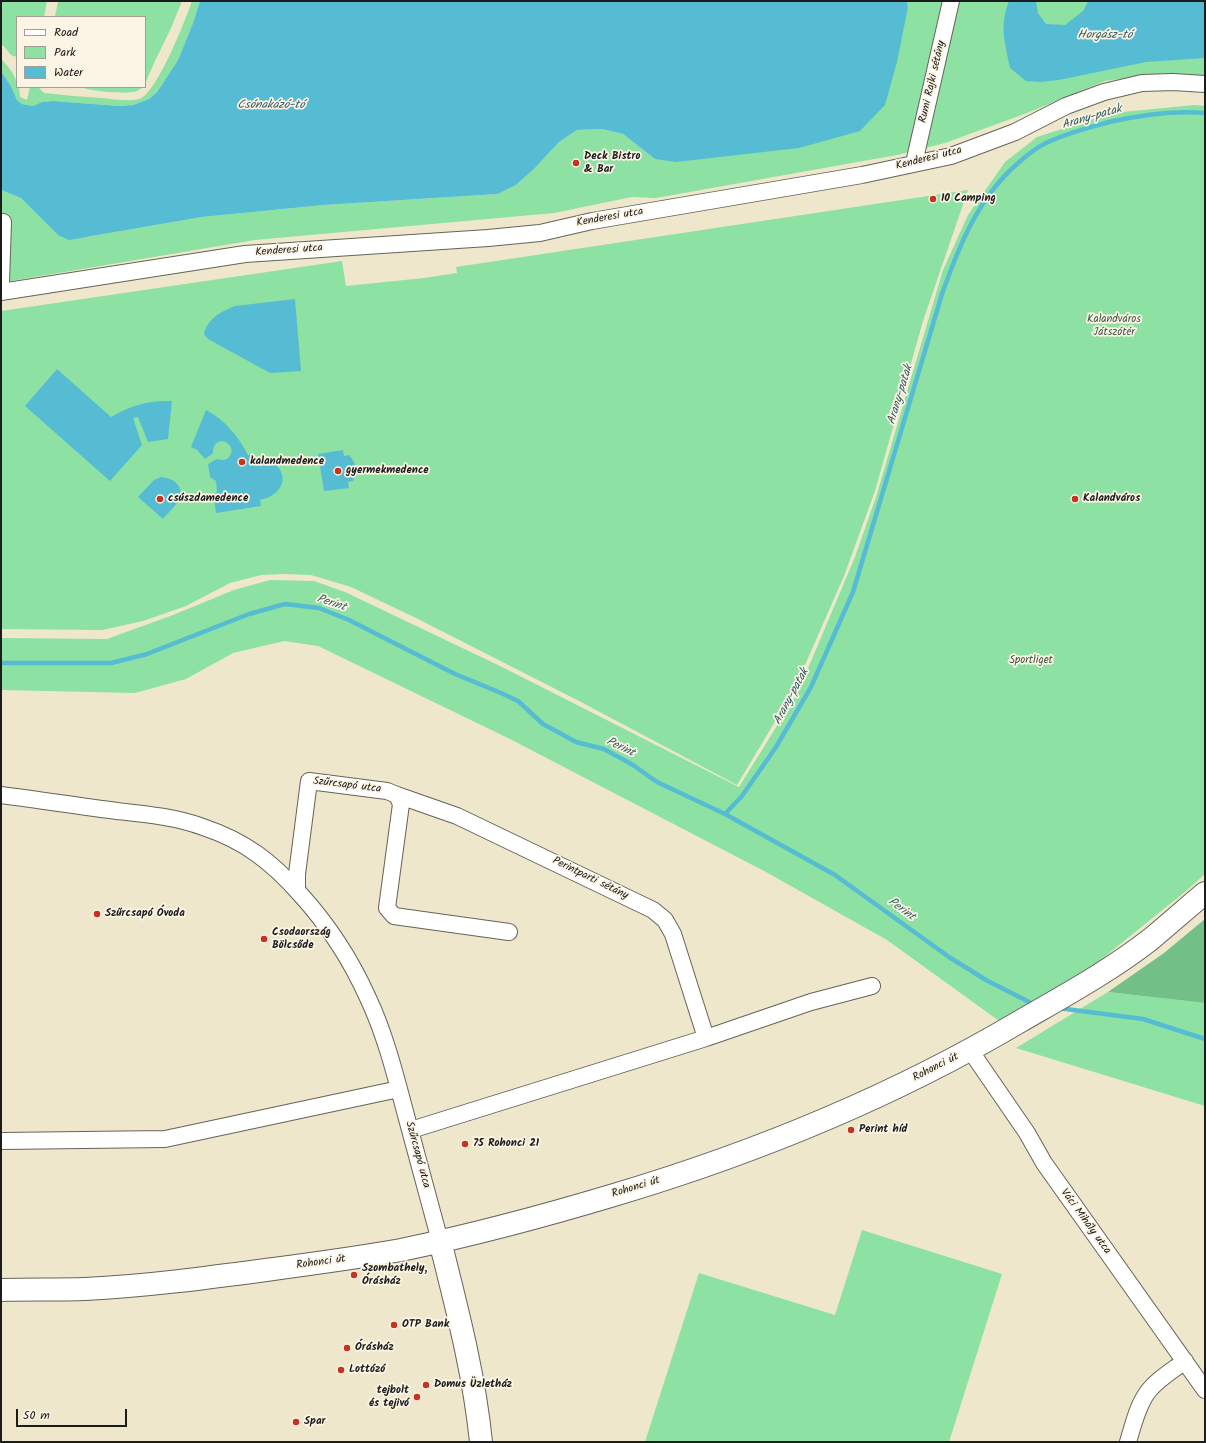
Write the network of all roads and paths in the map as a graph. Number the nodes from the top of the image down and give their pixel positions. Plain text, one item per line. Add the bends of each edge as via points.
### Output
1 (951, 1) edge
2 (1205, 84) edge
3 (914, 163) junction
4 (1, 222) edge
5 (1, 282) edge
6 (1, 292) edge
7 (1, 795) edge
8 (397, 795) junction
9 (296, 890) junction
10 (1205, 893) edge
11 (509, 932) dead end
12 (872, 986) dead end
13 (706, 1038) junction
14 (970, 1050) junction
15 (400, 1088) junction
16 (410, 1130) junction
17 (1, 1141) edge
18 (440, 1242) junction
19 (1, 1290) edge
20 (1185, 1361) junction
21 (1205, 1390) edge
22 (481, 1442) edge
23 (1128, 1442) edge

1 - 3 street, Rumi Rajki sétány
2 - 3 street, Kenderesi utca via 1142,84 1104,92 1066,106 1014,132 951,156
3 - 6 street, Kenderesi utca via 862,175 592,221 540,233 245,254
4 - 5 street
7 - 9 street, Szűrcsapó utca via 173,819 202,826 231,838 258,854
8 - 9 street, Szűrcsapó utca via 388,791 309,780
8 - 11 street via 401,804 386,908 394,916
8 - 13 street, Perintparti sétány via 457,816 653,910 665,920 673,934
9 - 15 street, Szűrcsapó utca via 333,934 354,968 384,1036
10 - 14 main road, Rohonci út via 1150,939 1094,978
12 - 13 street via 811,1002
13 - 16 street
14 - 18 main road, Rohonci út via 826,1120 737,1155 569,1209
14 - 20 street, Váci Mihály utca via 1028,1133 1044,1163
15 - 16 street, Szűrcsapó utca
15 - 17 street via 165,1139
16 - 18 street, Szűrcsapó utca
18 - 19 main road, Rohonci út via 354,1258 212,1278 87,1289
18 - 22 main road, Szűrcsapó utca via 469,1360
20 - 21 street, Váci Mihály utca
20 - 23 street via 1147,1393 1137,1412

